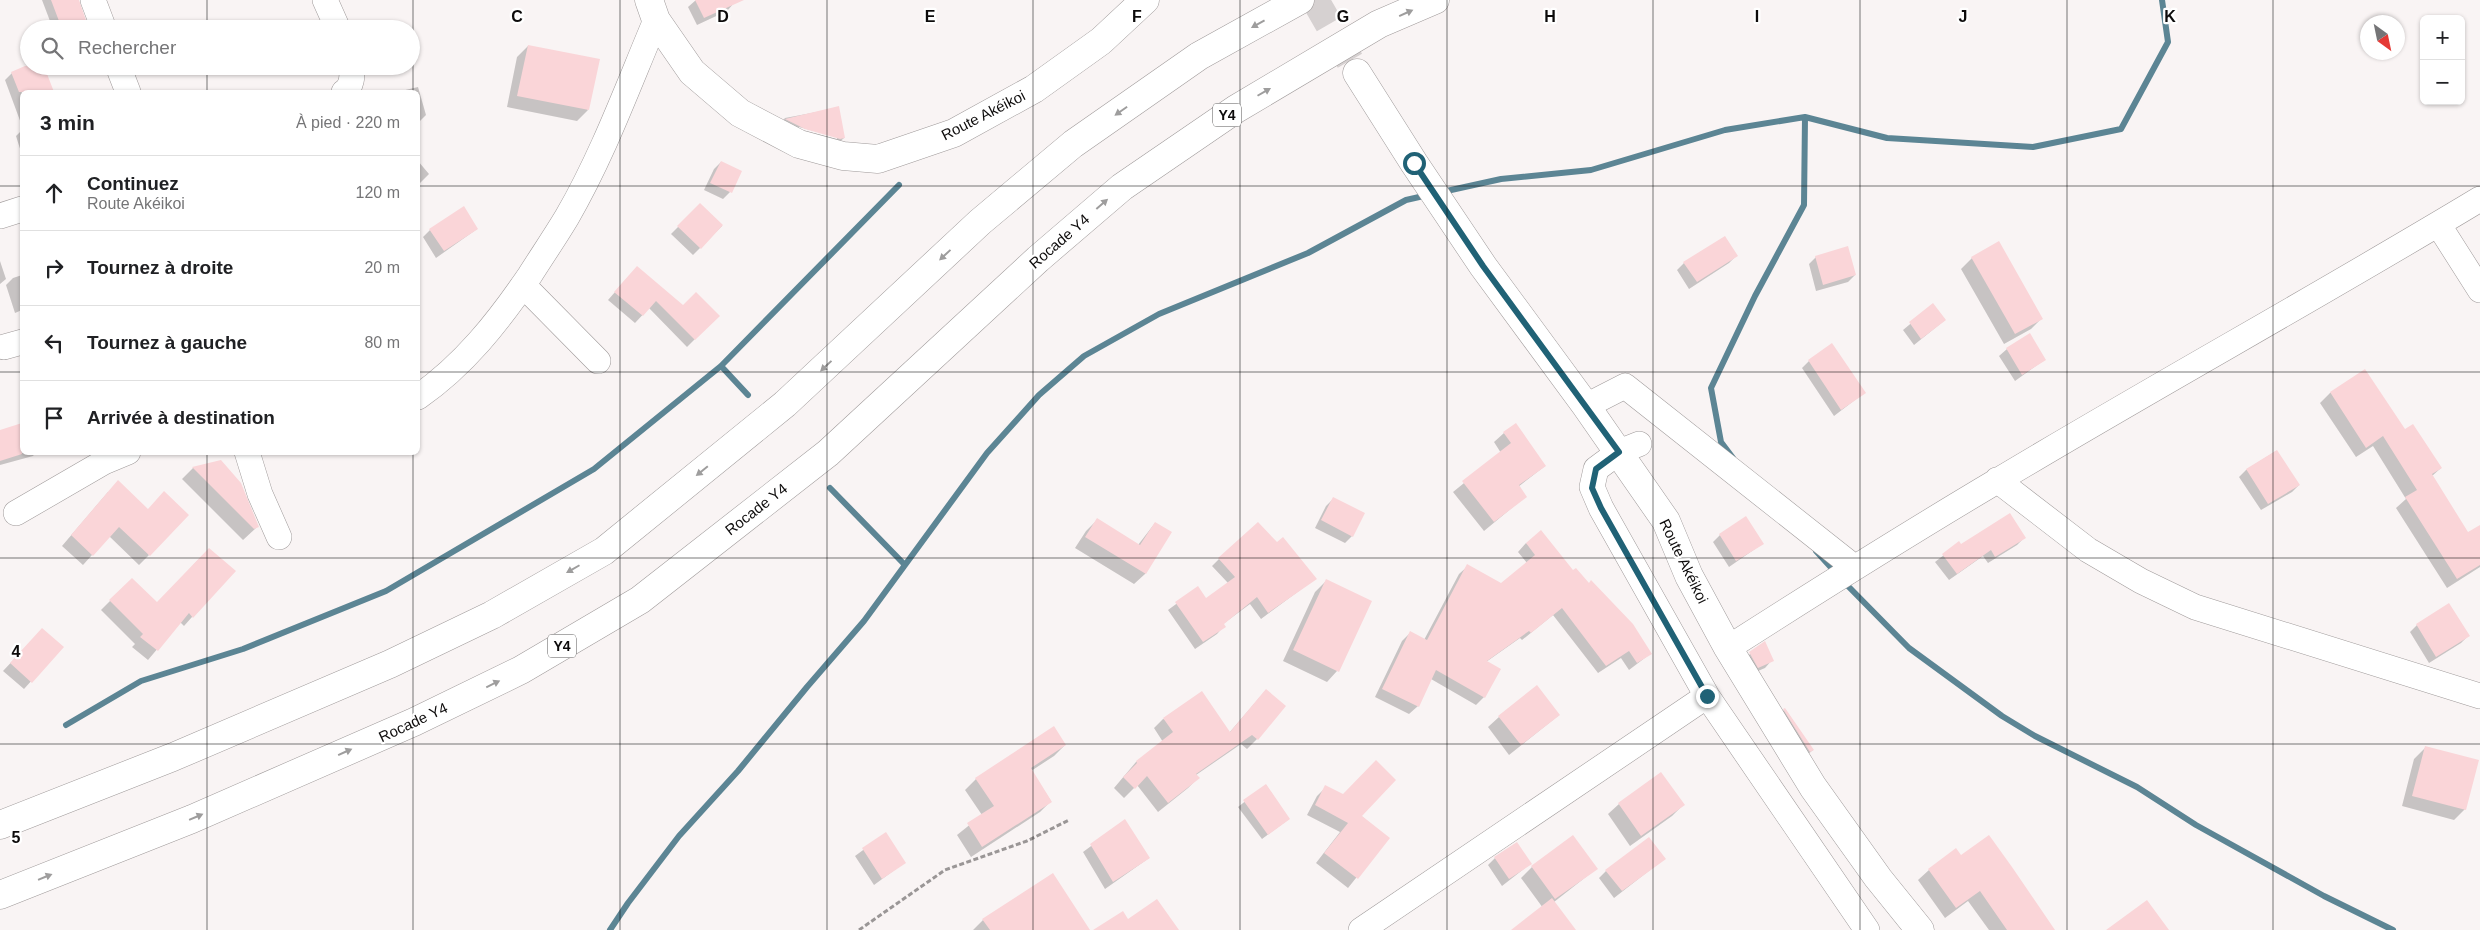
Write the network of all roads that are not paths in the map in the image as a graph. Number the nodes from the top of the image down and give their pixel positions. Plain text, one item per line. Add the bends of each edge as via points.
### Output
1 (93, 0) edge
2 (325, 0) edge
3 (1145, 0) edge
4 (1300, 0) edge
5 (1435, 0) edge
6 (652, 10) edge
7 (101, 20) edge
8 (334, 20) edge
9 (1358, 73) tunnel mouth
10 (121, 75) edge
11 (353, 75) edge
12 (127, 90) edge
13 (347, 90) edge
14 (2480, 199) edge
15 (2438, 224) junction
16 (523, 285) junction
17 (2480, 290) edge
18 (598, 362) dead end
19 (420, 396) edge
20 (1586, 406) junction
21 (1629, 448) junction
22 (119, 455) edge
23 (248, 455) edge
24 (1997, 480) junction
25 (16, 514) dead end
26 (279, 537) dead end
27 (1854, 567) junction
28 (1728, 648) junction
29 (1707, 696) junction
30 (2480, 696) edge
31 (0, 825) edge
32 (0, 895) edge
33 (1361, 930) edge
34 (1867, 930) edge
35 (1920, 930) edge

1 - 7 street
2 - 8 street
3 - 6 main road, Route Akéikoi via 1101,41 1034,89 954,133 878,159 843,156 799,144 740,113 692,72
4 -> 31 main road via 1199,56 1073,144 980,222 785,404 604,552 492,616 390,664 173,757
32 -> 5 main road, Rocade Y4 / Y4 via 192,819 414,722 521,670 640,600 828,453 1038,259 1122,187 1236,109 1380,24
6 - 16 street via 598,157 567,217
9 - 20 main road, Route Akéikoi via 1483,266
10 - 12 street
11 - 13 street
14 - 15 street
15 - 17 street
15 - 24 street
16 - 18 street
16 - 19 street via 502,316 468,355
20 - 21 main road, Route Akéikoi
20 - 27 street via 1625,386
21 - 28 main road, Route Akéikoi via 1666,521 1689,576
21 - 29 street via 1596,469 1592,488
22 - 25 street
23 - 26 street via 260,494
24 - 27 street
24 - 30 street via 2088,550 2194,607
27 - 28 street
28 - 35 main road, Route Akéikoi via 1813,787
29 - 33 street
29 - 34 street

